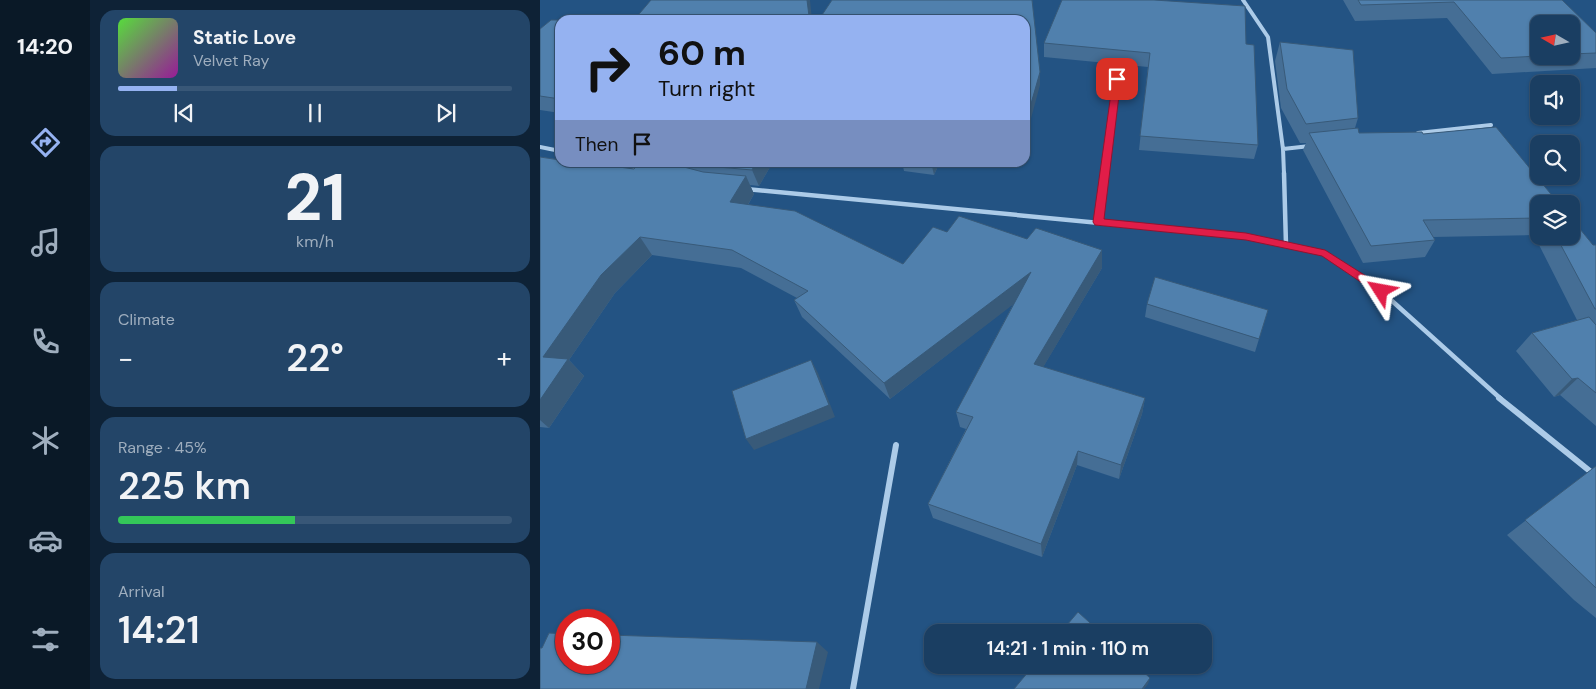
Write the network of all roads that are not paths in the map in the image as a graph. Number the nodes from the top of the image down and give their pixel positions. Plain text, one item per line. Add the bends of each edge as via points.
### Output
1 (1244, 0) edge
2 (1117, 79) dead end
3 (1491, 125) edge
4 (1412, 134) edge
5 (1313, 146) edge
6 (540, 147) edge
7 (1283, 149) junction
8 (555, 150) edge
9 (634, 167) edge
10 (643, 169) edge
11 (741, 189) edge
12 (1098, 222) junction
13 (1286, 245) junction
14 (896, 445) dead end
15 (1596, 476) edge
16 (854, 689) edge

1 - 7 street via 1268,37
2 - 12 street
3 - 4 street
5 - 7 street
6 - 8 street
7 - 13 street
9 - 10 street
11 - 12 street
12 - 13 street via 1246,237
13 - 15 street via 1325,253 1381,291 1491,391
14 - 16 street

